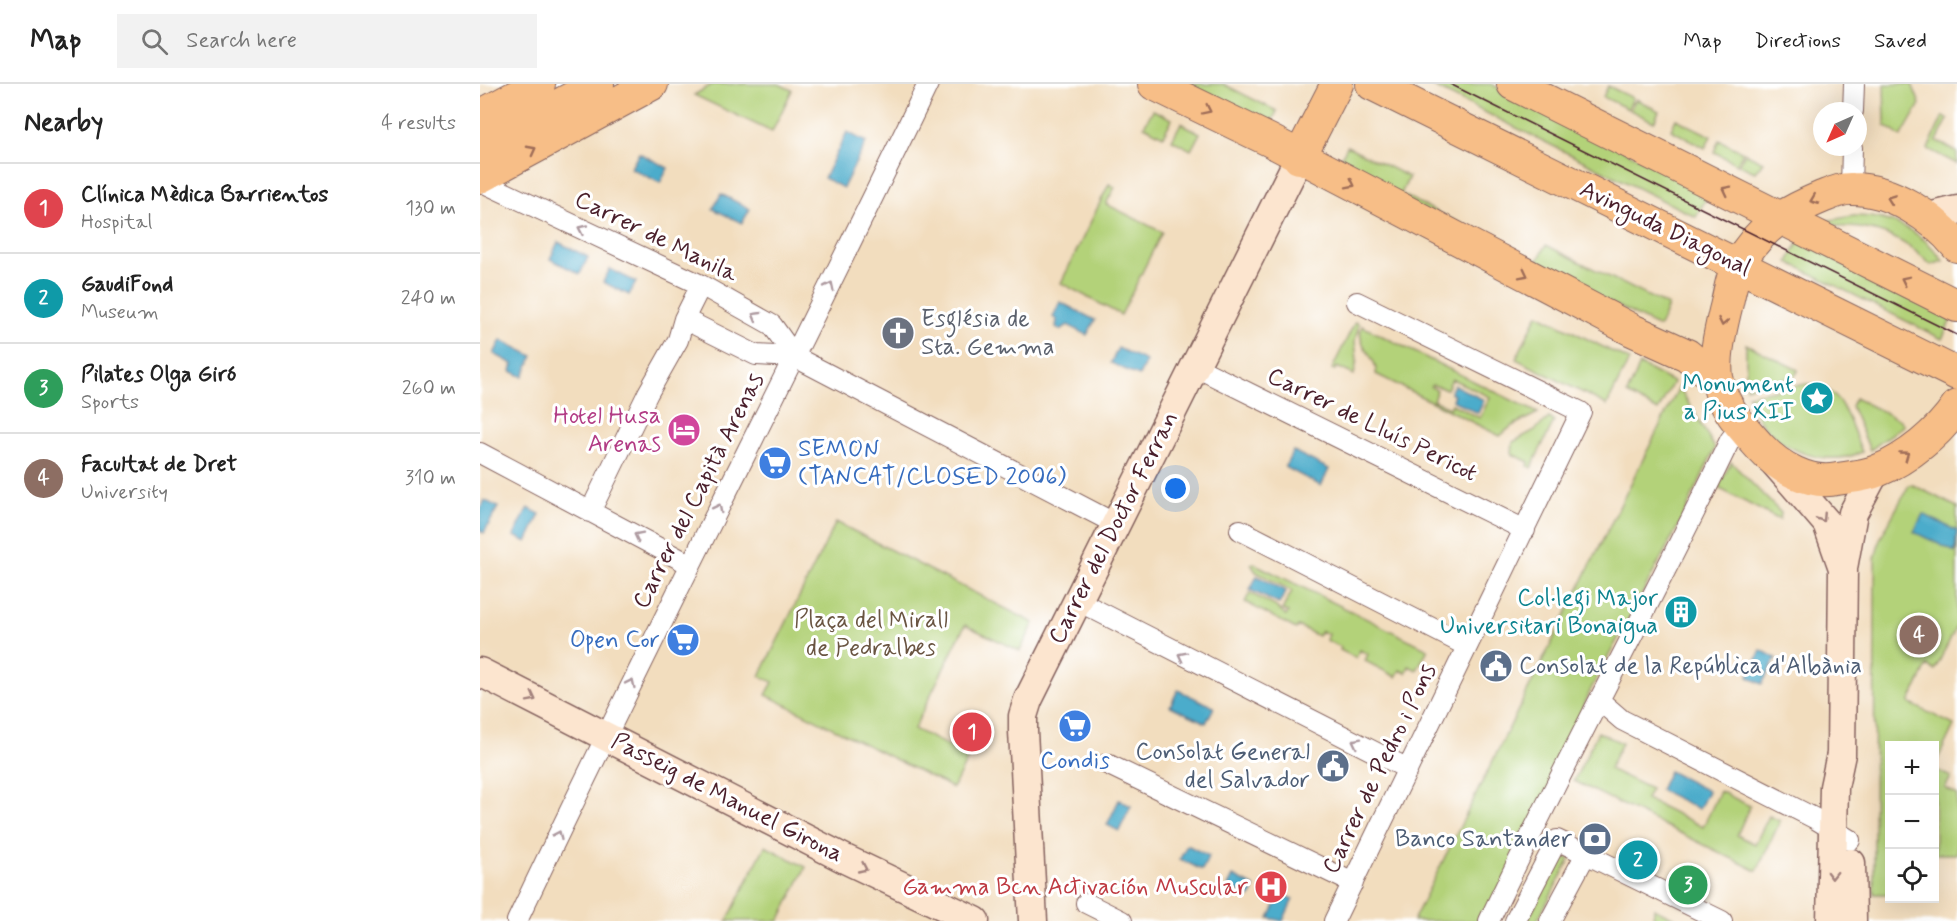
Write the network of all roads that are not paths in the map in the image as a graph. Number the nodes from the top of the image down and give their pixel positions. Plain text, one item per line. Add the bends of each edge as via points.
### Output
1 (539, 84) edge
2 (598, 84) edge
3 (652, 84) edge
4 (928, 84) edge
5 (1154, 84) edge
6 (1337, 84) edge
7 (1372, 84) edge
8 (1513, 84) edge
9 (1854, 84) edge
10 (1853, 102) edge
11 (480, 116) edge
12 (480, 148) edge
13 (1852, 156) edge
14 (1299, 158) junction
15 (480, 179) edge
16 (1851, 188) junction
17 (1942, 214) edge
18 (1778, 217) junction
19 (1957, 246) edge
20 (1738, 265) junction
21 (701, 285) junction
22 (1357, 302) dead end
23 (1957, 306) edge
24 (684, 319) junction
25 (795, 357) junction
26 (1196, 367) junction
27 (1957, 374) edge
28 (1718, 381) junction
29 (1957, 406) edge
30 (1742, 426) junction
31 (480, 453) edge
32 (1770, 458) junction
33 (1875, 472) junction
34 (590, 512) junction
35 (1114, 524) junction
36 (1240, 530) dead end
37 (1525, 530) junction
38 (689, 564) junction
39 (1843, 568) junction
40 (1078, 601) junction
41 (1467, 646) junction
42 (480, 672) edge
43 (1600, 701) junction
44 (605, 735) junction
45 (1107, 764) dead end
46 (1408, 769) junction
47 (1842, 834) junction
48 (1586, 854) junction
49 (1353, 883) junction
50 (1086, 903) dead end
51 (517, 921) edge
52 (975, 921) edge
53 (1033, 921) edge
54 (1122, 921) edge
55 (1334, 921) edge
56 (1489, 921) edge
57 (1515, 921) edge
58 (1550, 921) edge
59 (1722, 921) edge
60 (1831, 921) edge
61 (1852, 921) edge

1 - 11 main road
2 - 12 main road
15 -> 3 main road
25 -> 4 street, Carrer del Capità Arenas
5 -> 14 main road
6 - 14 main road
7 - 20 main road, Avinguda Diagonal
18 -> 8 main road
9 - 10 street
13 - 16 street
14 - 26 street, Carrer del Doctor Ferran
14 -> 28 main road via 1687,355
21 -> 15 street, Carrer de Manila
17 -> 16 main road
16 -> 18 main road
17 - 19 main road
18 - 20 main road
23 -> 18 main road
20 - 27 main road, Avinguda Diagonal
20 -> 28 main road via 1722,324
21 - 24 street
25 -> 21 street, Carrer de Manila via 772,325
22 - 37 street, Carrer de Pedro i Pons via 1581,412
24 - 25 street, Carrer de Manila via 756,355
24 - 34 street via 678,340
25 - 35 street, Carrer de Manila
38 -> 25 street, Carrer del Capità Arenas
26 - 35 street, Carrer del Doctor Ferran
26 - 37 street, Carrer de Lluís Pericot
28 - 30 main road via 1730,411
33 -> 29 main road via 1934,433
30 - 32 main road
30 - 43 street via 1730,440
31 - 34 street
32 - 33 main road via 1802,476 1830,481
32 -> 39 street via 1827,523
33 - 39 street via 1853,513
38 -> 34 street
35 - 40 street, Carrer del Doctor Ferran
36 - 41 street
37 - 41 street, Carrer de Pedro i Pons
44 -> 38 street, Carrer del Capità Arenas
39 - 47 street via 1841,754 1851,783
46 -> 40 street
40 - 53 street, Carrer del Doctor Ferran via 1023,716
41 - 46 street, Carrer de Pedro i Pons
42 -> 44 street, Passeig de Manuel Girona
43 - 47 street via 1622,720
43 - 56 street via 1543,807
51 -> 44 street, Carrer del Capità Arenas
44 -> 52 street, Passeig de Manuel Girona
45 - 49 street
46 - 49 street, Carrer de Pedro i Pons
47 -> 60 street
47 - 61 street
48 - 57 street via 1557,840
48 - 58 street
48 - 59 street
49 - 55 street, Carrer de Pedro i Pons
50 - 54 street

